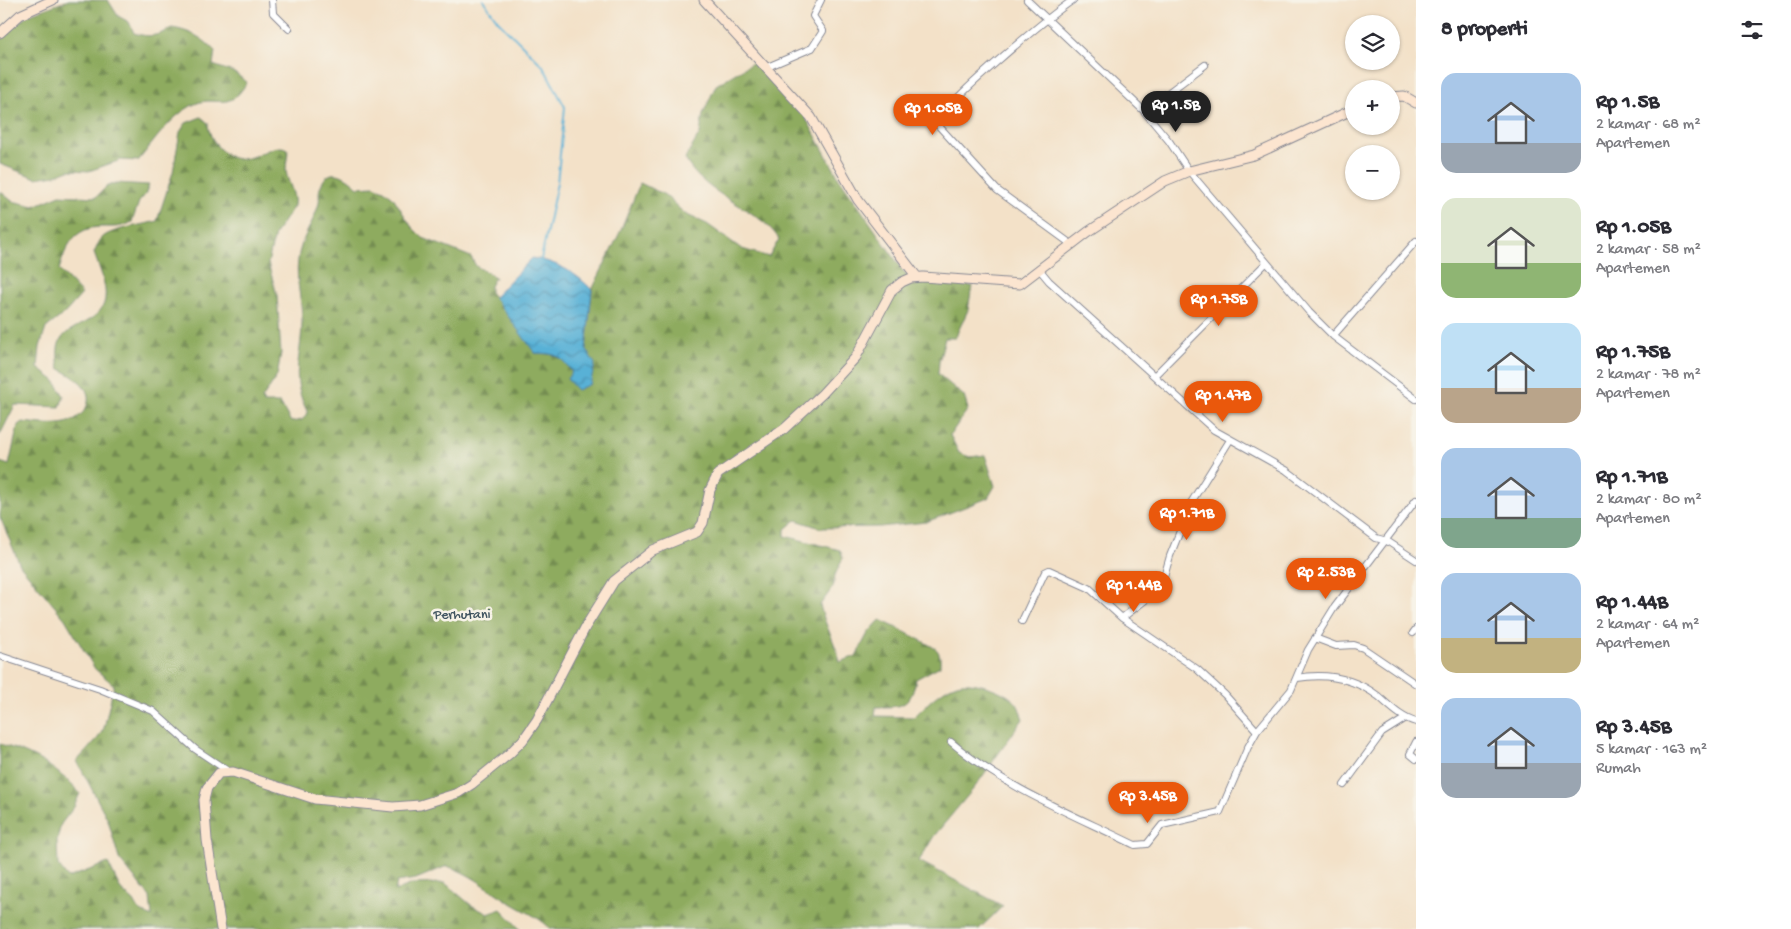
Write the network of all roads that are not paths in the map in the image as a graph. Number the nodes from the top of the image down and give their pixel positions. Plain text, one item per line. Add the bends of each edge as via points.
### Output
1 (53, 0) edge
2 (272, 0) edge
3 (704, 0) edge
4 (820, 0) edge
5 (1027, 0) edge
6 (1073, 0) edge
7 (1047, 18) junction
8 (289, 29) dead end
9 (0, 33) edge
10 (1205, 66) dead end
11 (765, 68) junction
12 (1400, 96) edge
13 (1416, 103) edge
14 (1144, 110) junction
15 (1345, 113) edge
16 (1190, 172) junction
17 (1416, 241) edge
18 (1071, 244) junction
19 (1266, 263) junction
20 (1039, 269) junction
21 (917, 277) junction
22 (1333, 336) junction
23 (1155, 375) junction
24 (1416, 399) edge
25 (1230, 440) junction
26 (1416, 500) edge
27 (1386, 540) junction
28 (1416, 560) edge
29 (1122, 618) junction
30 (1022, 621) dead end
31 (1315, 638) junction
32 (0, 656) edge
33 (1297, 678) junction
34 (1416, 684) edge
35 (1406, 718) junction
36 (1416, 722) edge
37 (1257, 731) junction
38 (951, 742) dead end
39 (1416, 742) edge
40 (1416, 759) edge
41 (228, 771) junction
42 (1344, 786) dead end
43 (221, 929) edge

1 - 9 street via 20,15
2 - 8 street via 273,13
3 - 11 street
4 - 11 street via 813,16 823,31 816,44
5 - 7 street
6 - 7 street
7 - 14 street
7 - 18 street via 976,82 938,124 997,190
10 - 14 street
11 - 21 street via 811,117 858,200
12 - 13 street
14 - 16 street
15 - 16 street via 1254,155
16 - 18 street via 1140,195
16 - 19 street
17 - 22 street
18 - 20 street
19 - 22 street
19 - 23 street
20 - 21 street via 1018,285
20 - 23 street
21 - 41 street via 892,290 856,357 822,394 784,430 718,474 710,490 703,523 697,532 653,550 614,581 586,626 537,720 509,754 472,784 443,798 406,807 315,799
22 - 24 street
23 - 25 street via 1203,420
25 - 27 street via 1286,470 1376,538
25 - 29 street via 1192,501 1162,584
26 - 27 street
27 - 28 street
27 - 31 street via 1347,588
29 - 30 street via 1089,588 1048,570 1043,574
29 - 37 street via 1197,669
31 - 33 street
31 - 34 street via 1336,646 1362,648
32 - 41 street via 100,689 153,711 195,749
33 - 35 street via 1328,677 1354,683
33 - 37 street via 1286,698
35 - 36 street
35 - 42 street via 1382,733
37 - 38 street via 1220,812 1162,825 1147,844 1139,846 1019,790
39 - 40 street via 1410,754
41 - 43 street via 219,773 204,794 207,840

